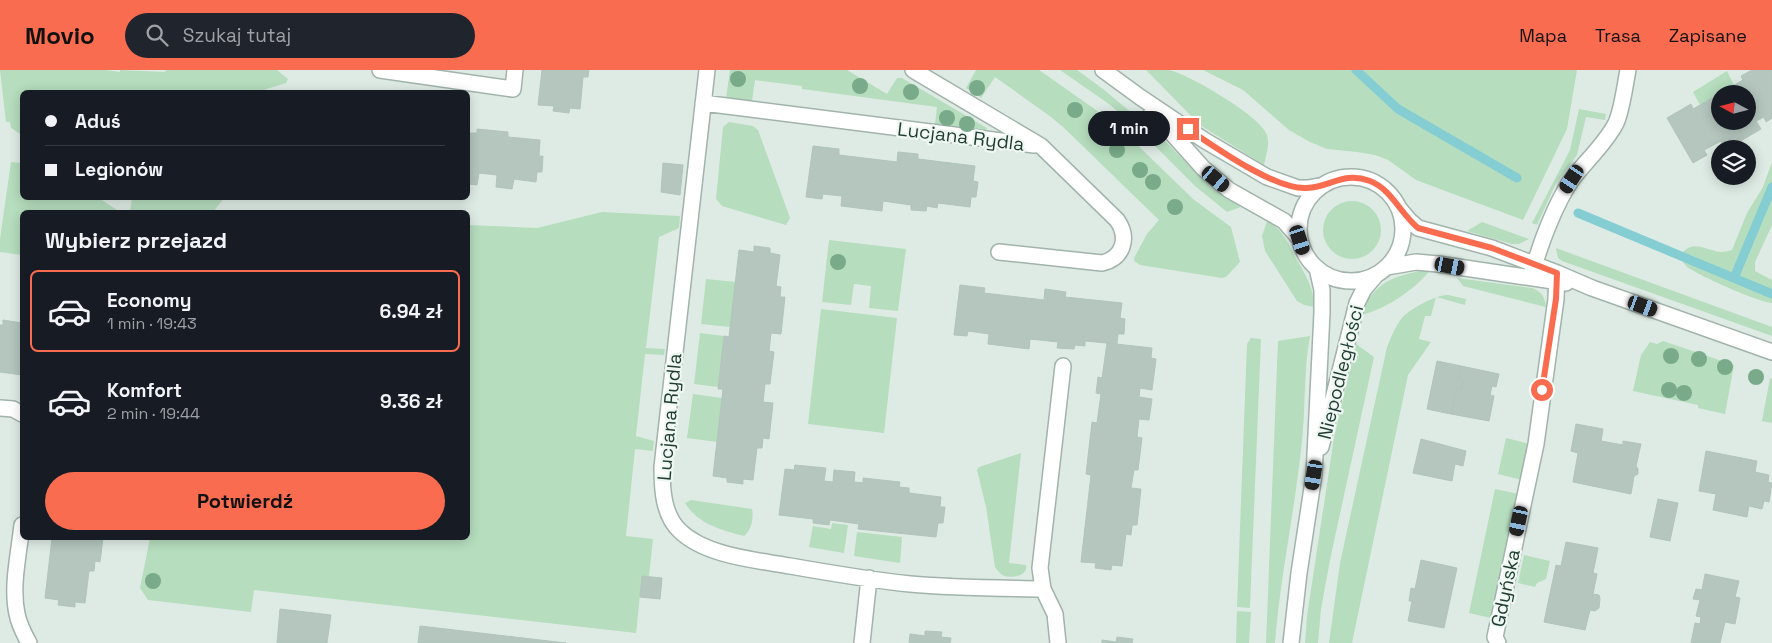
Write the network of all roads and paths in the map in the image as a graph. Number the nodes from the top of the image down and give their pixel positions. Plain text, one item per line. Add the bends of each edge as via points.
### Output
1 (380, 70) edge
2 (515, 70) edge
3 (706, 70) edge
4 (913, 70) edge
5 (1104, 70) edge
6 (1628, 70) edge
7 (1140, 97) junction
8 (703, 103) junction
9 (1040, 146) junction
10 (1324, 185) junction
11 (1398, 207) junction
12 (1300, 240) junction
13 (999, 252) dead end
14 (1317, 268) junction
15 (1382, 271) junction
16 (1533, 271) junction
17 (1557, 277) junction
18 (1772, 352) edge
19 (1064, 366) dead end
20 (0, 408) edge
21 (20, 413) edge
22 (1314, 475) junction
23 (20, 540) edge
24 (869, 578) junction
25 (1043, 589) junction
26 (1496, 640) edge
27 (29, 643) edge
28 (862, 643) edge
29 (1058, 643) edge
30 (1291, 643) edge

1 - 2 street via 512,88
3 - 8 street, Lucjana Rydla
4 - 9 street, Lucjana Rydla
5 - 7 street
6 - 16 street via 1616,122 1563,195
7 - 10 street via 1267,177 1298,188
7 - 12 street via 1203,168 1229,190 1284,221
8 - 9 street, Lucjana Rydla
8 - 24 street, Lucjana Rydla via 663,448 662,480 668,514 685,536 720,552
9 - 13 street, Lucjana Rydla via 1118,220 1124,234 1123,246 1114,258 1102,264
10 - 11 street via 1347,178 1371,181 1382,187
10 - 12 street via 1306,204 1301,216
11 - 15 street via 1403,238 1398,252
11 - 16 street via 1418,228 1492,248
12 - 14 street via 1308,259
14 - 15 street via 1344,281 1365,280
14 - 22 street, Niepodległości via 1322,290 1322,313
15 - 16 street via 1416,262 1475,271
15 - 22 street, Niepodległości via 1364,289 1357,304
16 - 17 street
17 - 18 street
17 - 26 street, Gdyńska via 1536,444
19 - 25 street via 1040,568
20 - 21 street
22 - 30 street, Niepodległości
23 - 27 street via 15,598 17,614
24 - 25 street, Lucjana Rydla via 911,584
24 - 28 street
25 - 29 street via 1055,614

